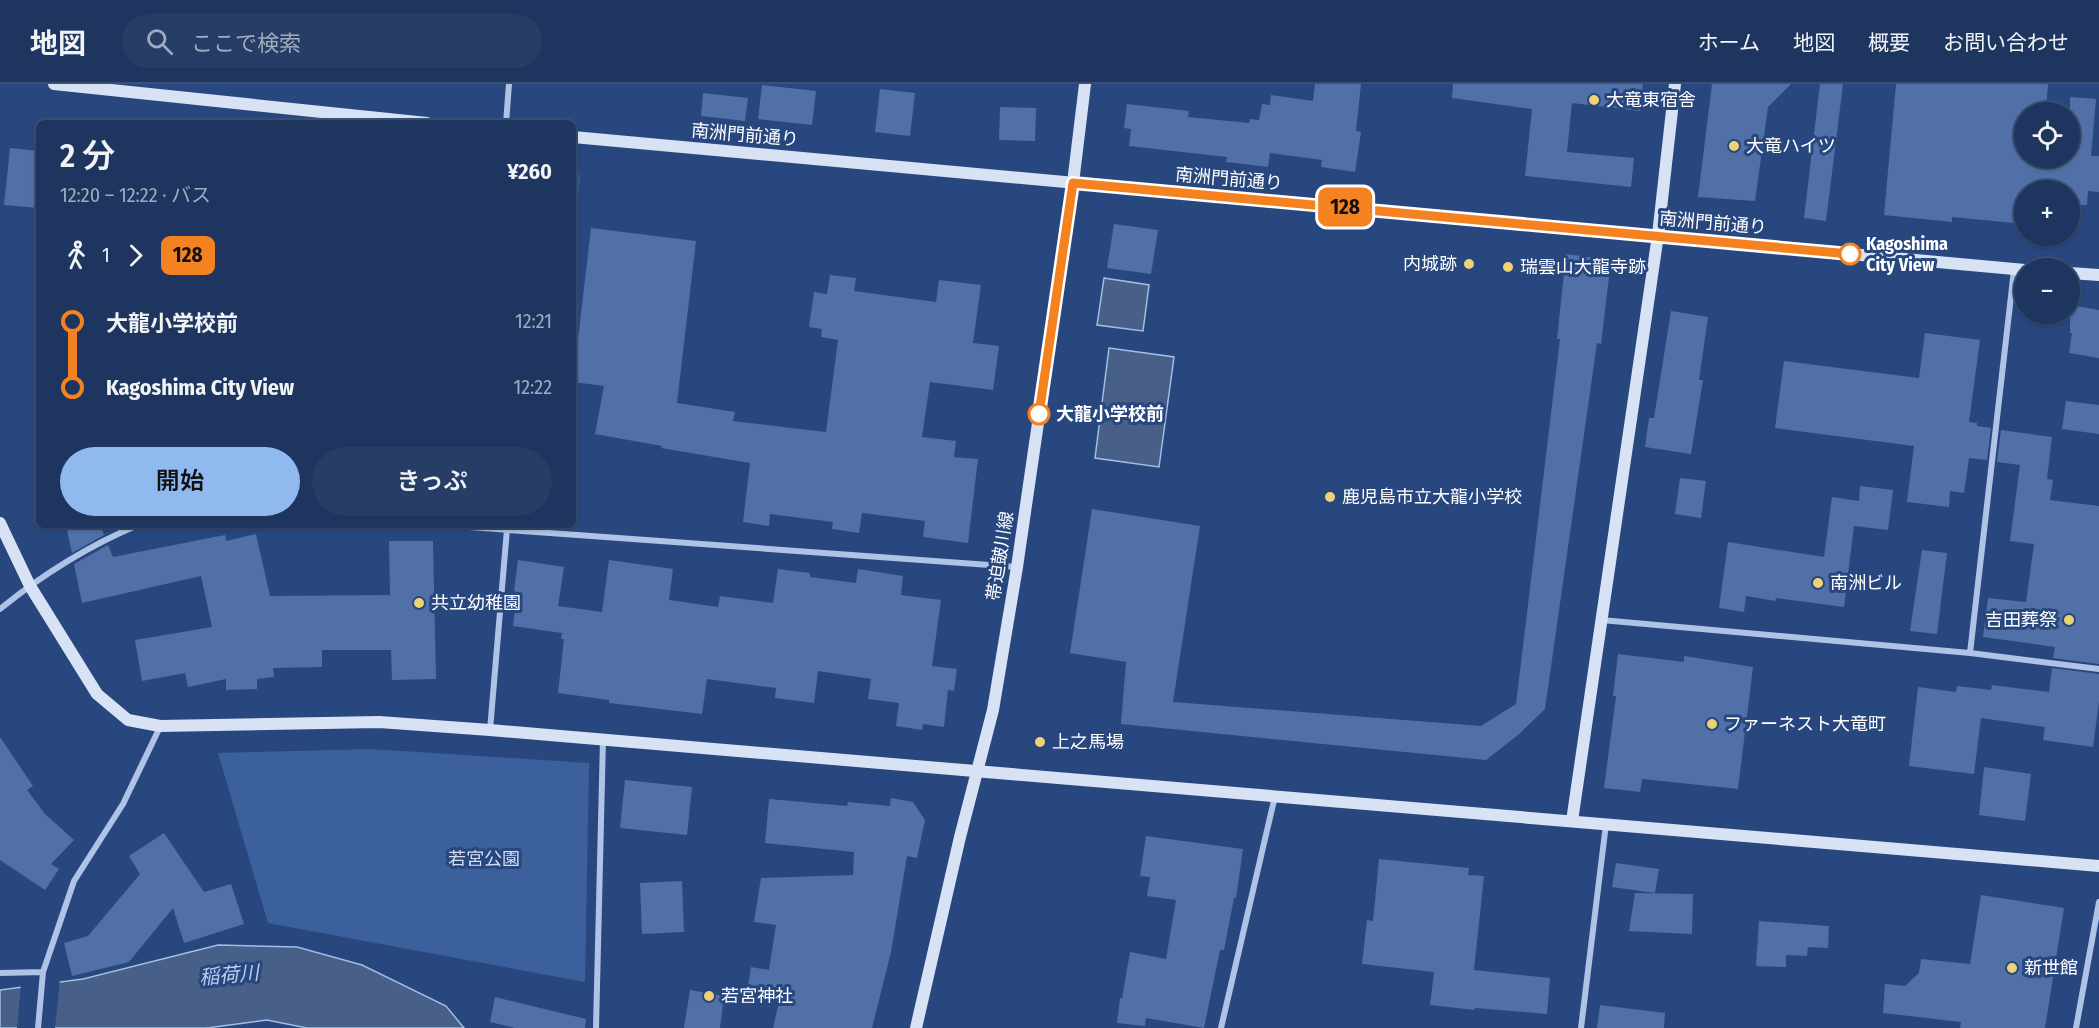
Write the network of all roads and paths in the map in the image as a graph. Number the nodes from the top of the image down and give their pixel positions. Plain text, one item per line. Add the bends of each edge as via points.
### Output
1 (54, 84) edge
2 (508, 84) edge
3 (1085, 84) edge
4 (1675, 84) edge
5 (398, 120) edge
6 (506, 120) edge
7 (576, 137) edge
8 (1073, 183) junction
9 (1658, 235) junction
10 (2014, 268) edge
11 (2080, 274) edge
12 (2099, 275) edge
13 (2014, 315) edge
14 (0, 524) edge
15 (131, 528) edge
16 (490, 528) edge
17 (507, 529) junction
18 (1017, 567) junction
19 (30, 586) junction
20 (0, 609) edge
21 (1601, 620) junction
22 (1970, 653) junction
23 (2099, 669) edge
24 (160, 726) junction
25 (490, 730) junction
26 (603, 739) junction
27 (976, 771) junction
28 (1275, 796) junction
29 (1572, 820) junction
30 (1606, 824) junction
31 (2099, 866) edge
32 (2099, 902) edge
33 (43, 972) junction
34 (0, 973) edge
35 (38, 1028) edge
36 (596, 1028) edge
37 (916, 1028) edge
38 (1221, 1028) edge
39 (1581, 1028) edge
40 (2076, 1028) edge

1 - 5 street
2 - 6 street
3 - 8 street, 帯迫皷川線
4 - 9 street
7 - 8 street, 南洲門前通り
8 - 9 street, 南洲門前通り
8 - 18 street, 帯迫皷川線
9 - 10 street, 南洲門前通り
9 - 21 street
11 - 12 street
13 - 22 street
14 - 19 street
15 - 19 street via 105,539
16 - 17 street
17 - 18 street
17 - 25 street
18 - 27 street, 帯迫皷川線 via 993,710
19 - 20 street
19 - 24 street via 97,694 128,720
21 - 22 street
21 - 29 street
22 - 23 street
24 - 25 street via 379,722
24 - 33 street via 123,804 74,881
25 - 26 street
26 - 27 street
26 - 36 street
27 - 28 street
27 - 37 street, 帯迫皷川線
28 - 29 street
28 - 38 street
29 - 30 street
30 - 31 street
30 - 39 street
32 - 40 street
33 - 34 street
33 - 35 street

